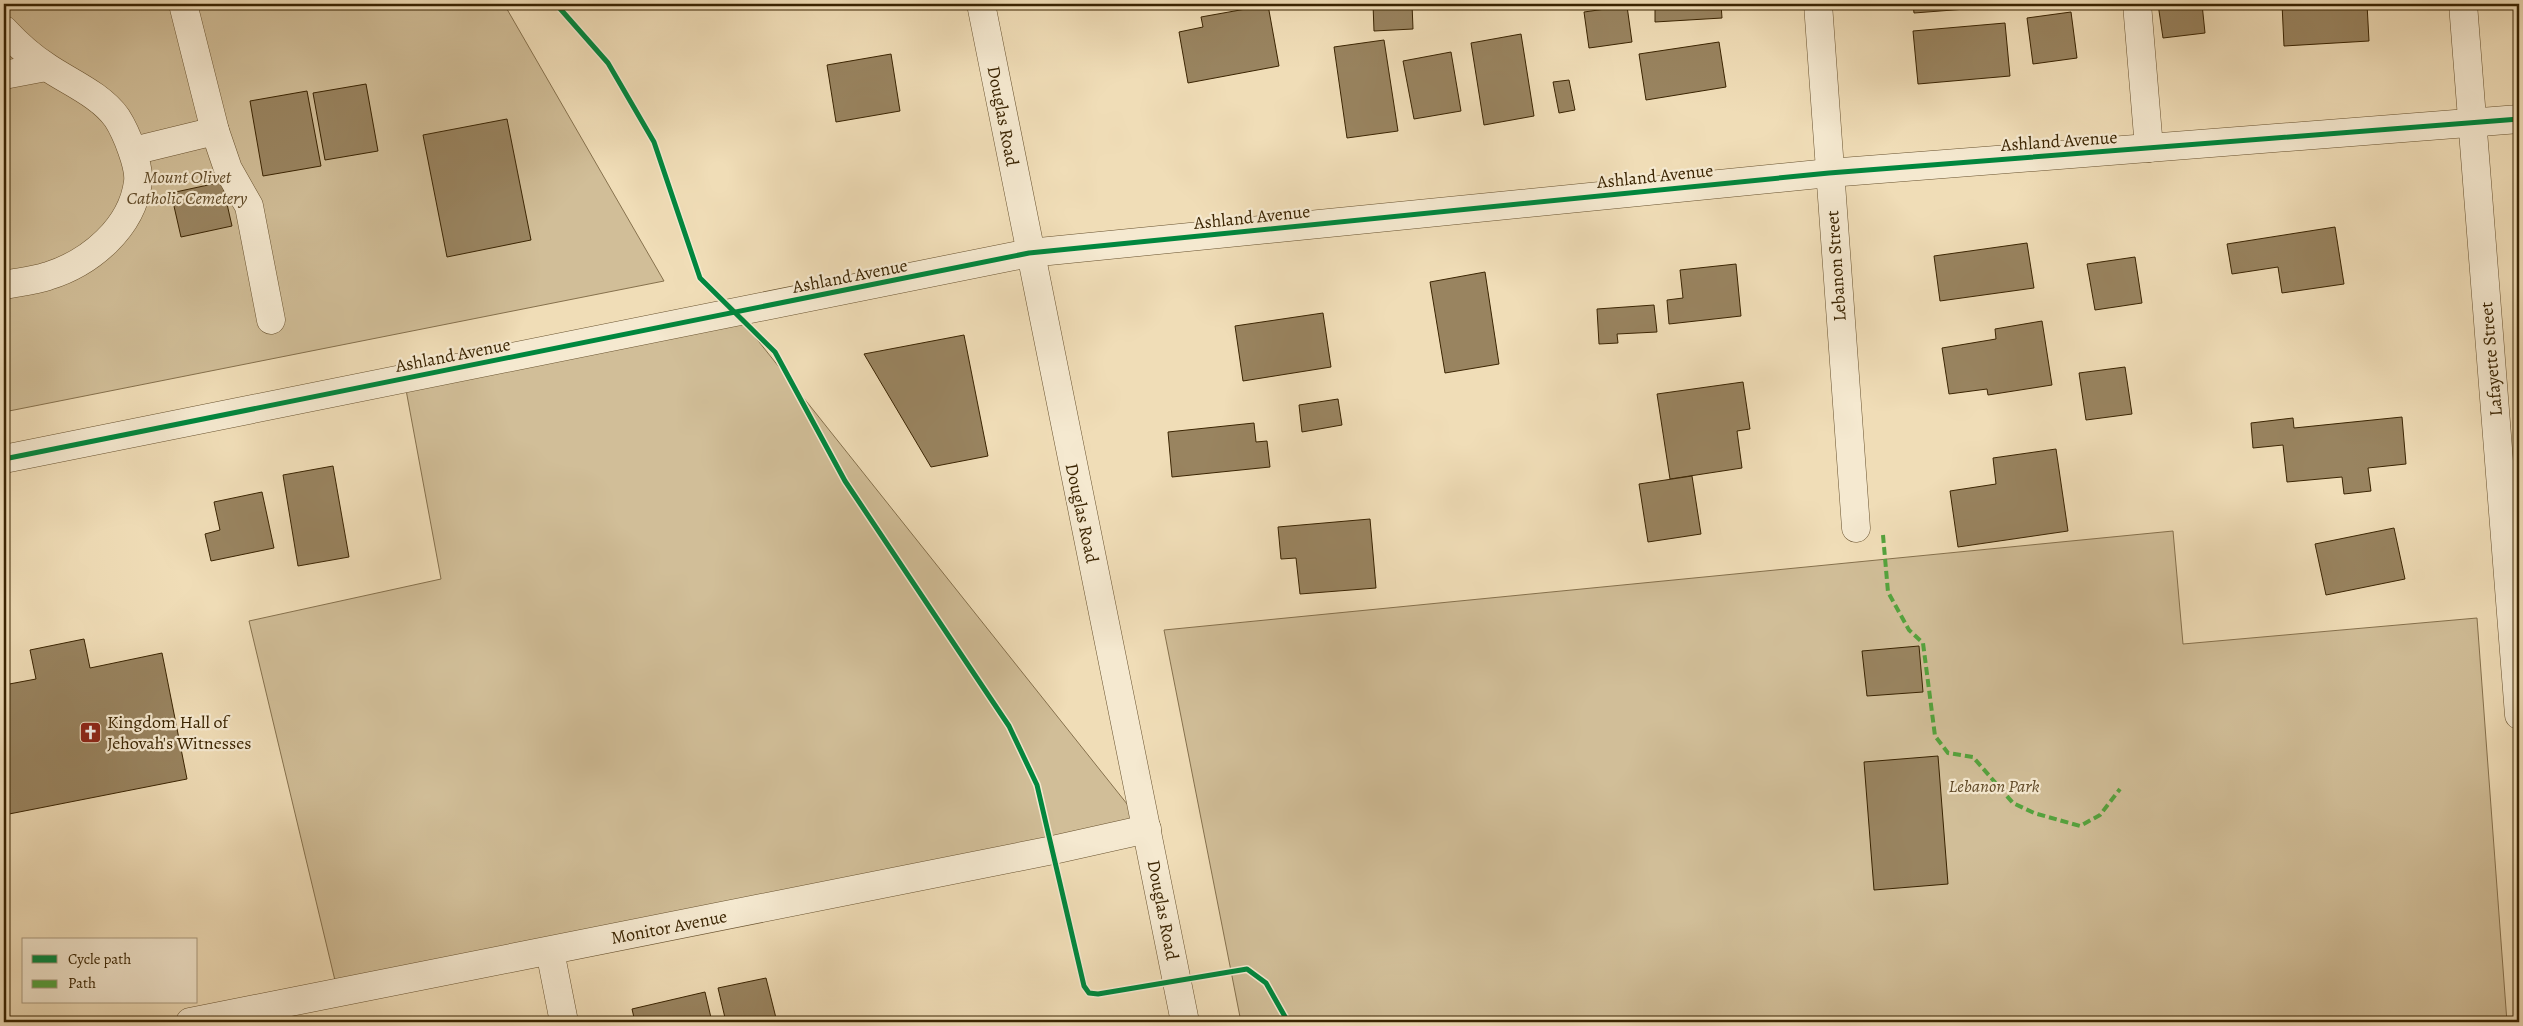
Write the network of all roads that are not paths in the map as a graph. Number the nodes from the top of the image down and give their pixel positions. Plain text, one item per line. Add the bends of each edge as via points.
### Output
1 (183, 4) edge
2 (981, 4) edge
3 (1818, 4) edge
4 (2137, 4) edge
5 (2462, 4) edge
6 (4, 30) edge
7 (46, 67) junction
8 (4, 75) edge
9 (2519, 119) edge
10 (2472, 123) junction
11 (215, 131) junction
12 (2149, 148) junction
13 (133, 151) junction
14 (1829, 173) junction
15 (1029, 253) junction
16 (4, 285) edge
17 (271, 320) dead end
18 (4, 459) edge
19 (1856, 528) dead end
20 (2519, 715) edge
21 (1147, 829) junction
22 (550, 951) junction
23 (190, 1022) edge
24 (564, 1022) edge
25 (1184, 1022) edge

1 - 11 street
2 - 15 street, Douglas Road
3 - 14 street, Lebanon Street
4 - 12 street
5 - 10 street, Lafayette Street
6 - 7 street
7 - 8 street
7 - 13 street via 92,95 116,117
9 - 10 street, Ashland Avenue
10 - 12 street, Ashland Avenue
10 - 20 street, Lafayette Street
11 - 13 street
11 - 17 street via 228,169 249,206
12 - 14 street, Ashland Avenue
13 - 16 street via 138,181 130,209 115,235 84,260 49,276
14 - 15 street, Ashland Avenue
14 - 19 street, Lebanon Street
15 - 18 street, Ashland Avenue
15 - 21 street, Douglas Road
21 - 22 street, Monitor Avenue
21 - 25 street, Douglas Road
22 - 23 street, Monitor Avenue
22 - 24 street

